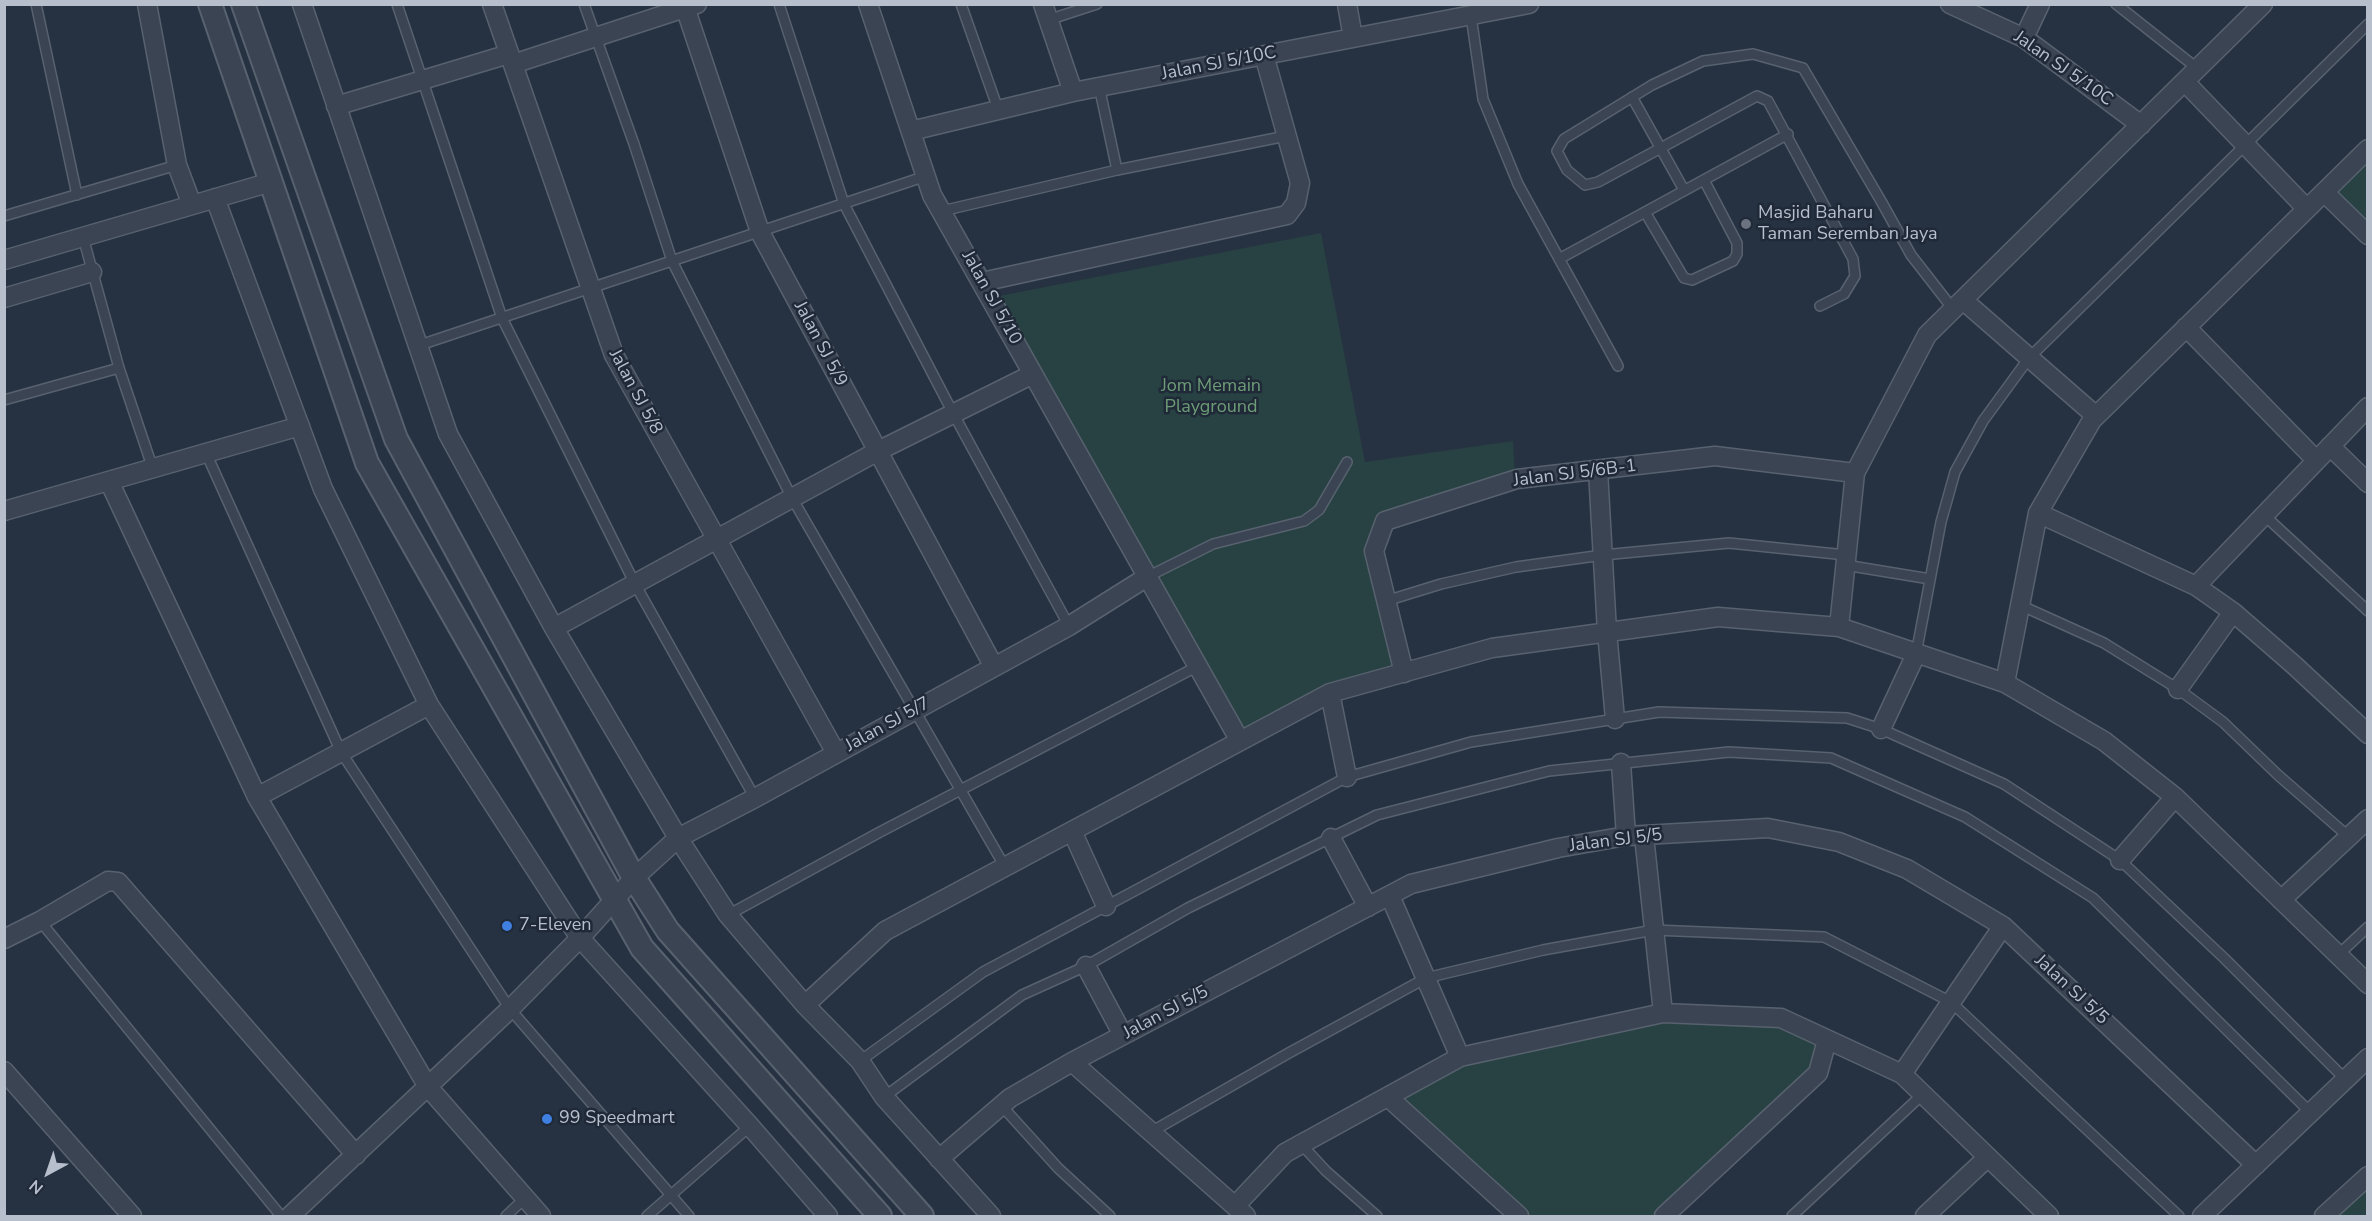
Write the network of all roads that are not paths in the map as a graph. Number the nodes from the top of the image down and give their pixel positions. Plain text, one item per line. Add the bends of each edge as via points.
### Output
1 (36, 4) edge
2 (147, 4) edge
3 (210, 4) edge
4 (243, 4) edge
5 (302, 4) edge
6 (397, 4) edge
7 (492, 4) edge
8 (584, 4) edge
9 (779, 4) edge
10 (868, 4) edge
11 (961, 4) edge
12 (1097, 4) edge
13 (1347, 4) edge
14 (1529, 4) edge
15 (1950, 4) edge
16 (2040, 4) edge
17 (2116, 4) edge
18 (688, 6) edge
19 (2257, 6) edge
20 (1046, 12) edge
21 (1471, 16) junction
22 (2367, 24) edge
23 (596, 37) junction
24 (1353, 38) junction
25 (2024, 38) junction
26 (1264, 55) junction
27 (511, 59) junction
28 (2198, 69) junction
29 (422, 80) junction
30 (2185, 82) junction
31 (1099, 86) junction
32 (1073, 92) junction
33 (1632, 97) junction
34 (336, 106) junction
35 (998, 109) junction
36 (2141, 125) junction
37 (911, 131) junction
38 (1788, 134) junction
39 (1286, 136) junction
40 (2246, 145) junction
41 (1660, 148) junction
42 (2367, 149) edge
43 (177, 165) junction
44 (1118, 170) junction
45 (926, 176) junction
46 (1704, 180) junction
47 (271, 182) junction
48 (1684, 190) junction
49 (2324, 192) junction
50 (77, 195) junction
51 (214, 198) junction
52 (844, 204) junction
53 (192, 205) junction
54 (2307, 209) junction
55 (942, 211) junction
56 (1645, 212) junction
57 (4, 216) edge
58 (760, 232) junction
59 (2367, 235) edge
60 (82, 237) junction
61 (1559, 259) junction
62 (4, 260) edge
63 (672, 261) junction
64 (92, 273) junction
65 (982, 282) junction
66 (590, 288) junction
67 (4, 298) edge
68 (1958, 305) junction
69 (1820, 306) dead end
70 (502, 318) junction
71 (2186, 327) junction
72 (417, 346) junction
73 (2029, 358) junction
74 (1618, 366) dead end
75 (119, 368) junction
76 (1033, 374) junction
77 (4, 400) edge
78 (2367, 407) edge
79 (953, 413) junction
80 (2096, 416) junction
81 (300, 426) junction
82 (2330, 446) junction
83 (878, 451) junction
84 (206, 453) junction
85 (2316, 460) junction
86 (1347, 462) dead end
87 (153, 469) junction
88 (1598, 470) junction
89 (1855, 473) junction
90 (109, 481) junction
91 (2367, 483) edge
92 (792, 498) junction
93 (4, 511) edge
94 (2038, 513) junction
95 (2264, 515) junction
96 (717, 540) junction
97 (1602, 555) junction
98 (1846, 560) junction
99 (1147, 577) junction
100 (1930, 579) junction
101 (635, 584) junction
102 (2196, 586) junction
103 (1386, 601) junction
104 (2020, 605) junction
105 (2367, 611) edge
106 (2233, 612) junction
107 (1069, 626) junction
108 (1839, 627) junction
109 (554, 628) junction
110 (1607, 632) junction
111 (1916, 654) junction
112 (1198, 666) junction
113 (994, 667) junction
114 (1404, 673) junction
115 (2005, 683) junction
116 (2178, 689) junction
117 (1330, 693) junction
118 (429, 705) junction
119 (915, 710) junction
120 (1615, 719) junction
121 (1881, 729) junction
122 (2367, 734) edge
123 (1240, 741) junction
124 (341, 752) junction
125 (836, 753) junction
126 (1621, 763) junction
127 (1347, 777) junction
128 (962, 791) junction
129 (257, 797) junction
130 (2175, 797) junction
131 (755, 798) junction
132 (2367, 819) edge
133 (1072, 831) junction
134 (1635, 836) junction
135 (2349, 837) junction
136 (678, 838) junction
137 (1331, 838) junction
138 (2120, 860) junction
139 (1005, 867) junction
140 (634, 878) junction
141 (1390, 896) junction
142 (2281, 900) junction
143 (615, 902) junction
144 (1106, 906) junction
145 (1368, 907) junction
146 (728, 915) junction
147 (40, 921) junction
148 (2003, 926) junction
149 (2367, 927) edge
150 (1654, 930) junction
151 (580, 938) junction
152 (4, 939) edge
153 (2338, 955) junction
154 (1086, 966) junction
155 (1426, 978) junction
156 (2367, 984) edge
157 (1951, 1002) junction
158 (805, 1005) junction
159 (510, 1009) junction
160 (1663, 1013) junction
161 (1123, 1035) junction
162 (1827, 1040) junction
163 (1460, 1057) junction
164 (2367, 1058) edge
165 (860, 1061) junction
166 (1072, 1062) junction
167 (4, 1071) edge
168 (1902, 1074) junction
169 (2345, 1079) junction
170 (428, 1087) junction
171 (1923, 1094) junction
172 (884, 1097) junction
173 (1388, 1097) junction
174 (1001, 1105) junction
175 (2310, 1112) junction
176 (750, 1126) junction
177 (1151, 1132) junction
178 (1301, 1144) junction
179 (356, 1155) junction
180 (1988, 1157) junction
181 (939, 1159) junction
182 (2256, 1165) junction
183 (2367, 1176) edge
184 (670, 1196) junction
185 (525, 1198) junction
186 (1240, 1211) edge
187 (132, 1216) edge
188 (281, 1216) edge
189 (290, 1216) edge
190 (506, 1216) edge
191 (541, 1216) edge
192 (647, 1216) edge
193 (688, 1216) edge
194 (828, 1216) edge
195 (879, 1216) edge
196 (922, 1216) edge
197 (991, 1216) edge
198 (1110, 1216) edge
199 (1377, 1216) edge
200 (1519, 1216) edge
201 (1664, 1216) edge
202 (1792, 1216) edge
203 (1925, 1216) edge
204 (2049, 1216) edge
205 (2179, 1216) edge
206 (2202, 1216) edge
207 (2324, 1216) edge

1 - 50 lane
2 - 43 street
3 - 47 street
4 - 140 street via 396,439
5 - 34 street
6 - 29 lane
7 - 27 street, Jalan SJ 5/8
8 - 23 lane
9 - 52 lane
10 - 37 street, Jalan SJ 5/10
11 - 35 lane
12 - 20 lane
13 - 24 street
14 - 21 street, Jalan SJ 5/10C
15 - 25 street, Jalan SJ 5/10C
16 - 25 street
17 - 28 lane
18 - 23 street
18 - 58 street, Jalan SJ 5/9
19 - 28 street
20 - 32 street
21 - 24 street, Jalan SJ 5/10C
21 - 61 lane via 1483,99 1518,184
22 - 40 lane
23 - 27 street
23 - 63 lane
24 - 26 street, Jalan SJ 5/10C
25 - 36 street, Jalan SJ 5/10C
26 - 31 street, Jalan SJ 5/10C
26 - 39 street
27 - 29 street
27 - 66 street, Jalan SJ 5/8
28 - 30 street
29 - 34 street
29 - 70 lane
30 - 36 street
30 - 40 street
31 - 32 street, Jalan SJ 5/10C
31 - 44 lane
32 - 35 street, Jalan SJ 5/10C
33 - 41 lane
33 - 41 lane via 1564,139 1557,151 1567,170 1585,185 1598,182
33 - 68 lane via 1703,61 1753,54 1803,68 1911,255
34 - 72 street
35 - 37 street, Jalan SJ 5/10C
36 - 68 street
37 - 45 street, Jalan SJ 5/10
38 - 41 lane via 1768,101 1757,96
38 - 46 lane
38 - 69 lane via 1853,259 1855,276 1844,294
39 - 44 lane
39 - 65 street via 1300,183 1296,203 1287,214
40 - 54 street
40 - 73 lane
41 - 48 lane
42 - 49 street
43 - 50 lane
43 - 53 street
44 - 55 lane
45 - 52 lane
45 - 55 street, Jalan SJ 5/10
46 - 48 lane
46 - 56 lane via 1737,243 1733,261 1692,280 1683,278
47 - 51 street
47 - 143 street via 367,463
48 - 56 lane
49 - 54 street
49 - 59 street
50 - 57 lane
51 - 53 street
51 - 81 street
52 - 58 lane
52 - 79 lane
53 - 60 street
54 - 71 street
55 - 65 street, Jalan SJ 5/10
56 - 61 lane
58 - 63 lane
58 - 83 street, Jalan SJ 5/9
60 - 62 street
60 - 64 lane
61 - 74 lane
63 - 66 lane
63 - 92 lane
64 - 67 street
64 - 75 lane
65 - 76 street, Jalan SJ 5/10
66 - 70 lane
66 - 96 street, Jalan SJ 5/8 via 614,355
68 - 73 street
68 - 89 street via 1927,335
70 - 72 lane
70 - 101 lane
71 - 80 street
71 - 85 street
72 - 109 street via 448,434
73 - 80 street
73 - 100 lane via 1983,421 1955,472
75 - 77 lane
75 - 87 lane
76 - 79 street
76 - 99 street, Jalan SJ 5/10
78 - 82 street
79 - 83 street
79 - 107 lane
80 - 94 street
81 - 84 street
81 - 118 street via 323,489
82 - 85 street
82 - 91 street
83 - 92 street
83 - 113 street, Jalan SJ 5/9
84 - 87 street
84 - 124 lane
85 - 95 street
86 - 99 lane via 1319,510 1304,520 1213,544
87 - 90 street
88 - 89 street, Jalan SJ 5/6B-1 via 1715,456
88 - 97 street
88 - 103 street, Jalan SJ 5/6B-1 via 1517,479 1385,521 1374,551
89 - 98 street
90 - 93 street
90 - 129 street
92 - 96 street
92 - 119 lane
94 - 102 street
94 - 104 street
95 - 102 street
95 - 105 lane
96 - 101 street
96 - 125 street, Jalan SJ 5/8
97 - 98 lane via 1730,543
97 - 103 lane via 1516,567
97 - 110 street
98 - 100 lane
98 - 108 street
99 - 107 street, Jalan SJ 5/7
99 - 112 street, Jalan SJ 5/10
100 - 111 lane
101 - 109 street
101 - 131 lane
102 - 106 street
103 - 114 street, Jalan SJ 5/6B-1
104 - 115 street
104 - 116 lane via 2104,643
106 - 116 street
106 - 122 street
107 - 113 street, Jalan SJ 5/7
108 - 110 street via 1718,617
108 - 111 street
109 - 136 street
110 - 114 street via 1492,648
110 - 120 street
111 - 115 street
111 - 121 street
112 - 123 street, Jalan SJ 5/10
112 - 128 lane
113 - 119 street, Jalan SJ 5/7
114 - 117 street
115 - 130 street via 2103,741
116 - 135 lane via 2223,722
117 - 123 street
117 - 127 street
118 - 124 street
118 - 151 street
119 - 125 street, Jalan SJ 5/7
119 - 128 lane
120 - 121 lane via 1659,712 1771,715 1847,718
120 - 127 lane via 1471,742
121 - 138 lane via 2004,784
123 - 133 street
124 - 129 street
124 - 159 lane
125 - 131 street, Jalan SJ 5/7
126 - 134 street
126 - 137 lane via 1549,771 1377,816
126 - 175 lane via 1729,752 1831,758 1965,817 2093,898
127 - 144 lane
128 - 139 lane
128 - 146 lane
129 - 170 street
130 - 138 street
130 - 142 street
131 - 136 street, Jalan SJ 5/7
132 - 135 street
133 - 139 street
133 - 144 street
134 - 141 street, Jalan SJ 5/5 via 1558,848 1411,884
134 - 148 street, Jalan SJ 5/5 via 1768,828 1839,842 1907,869
134 - 150 street
135 - 142 street
136 - 140 street, Jalan SJ 5/7
136 - 146 street
137 - 145 street
137 - 154 lane via 1188,908
138 - 169 lane
139 - 158 street via 885,931
140 - 143 street, Jalan SJ 5/7
140 - 196 street via 668,931
141 - 145 street, Jalan SJ 5/5
141 - 155 street
142 - 153 street
143 - 151 street, Jalan SJ 5/7
143 - 195 street via 642,948
144 - 165 lane via 983,972
145 - 161 street, Jalan SJ 5/5
146 - 158 street
147 - 152 street
147 - 179 street via 108,881 118,882
147 - 188 lane
148 - 157 street
148 - 182 street, Jalan SJ 5/5
149 - 153 lane
150 - 155 lane via 1543,950
150 - 157 lane via 1824,937
150 - 160 street
151 - 159 street, Jalan SJ 5/7
151 - 176 street
153 - 156 street
154 - 161 street
154 - 172 lane via 1022,995
155 - 163 street
155 - 177 lane
157 - 168 street
157 - 205 lane
158 - 165 street
159 - 170 street, Jalan SJ 5/7
159 - 184 lane
160 - 162 street via 1781,1018
160 - 163 street
161 - 166 street, Jalan SJ 5/5
162 - 168 street
162 - 201 street via 1818,1073
163 - 173 street
164 - 169 street
165 - 172 street
166 - 174 street, Jalan SJ 5/5
166 - 177 street
167 - 187 street
168 - 171 street
169 - 175 street
170 - 179 street, Jalan SJ 5/7
170 - 185 street
171 - 180 street
171 - 202 lane
172 - 181 street
173 - 178 street
173 - 200 street
174 - 181 street, Jalan SJ 5/5
174 - 198 lane via 1058,1168
175 - 182 street
176 - 184 lane
176 - 194 street
177 - 186 street
178 - 186 street via 1285,1154
178 - 199 lane
179 - 189 street, Jalan SJ 5/7
180 - 203 street
180 - 204 street
181 - 197 street
182 - 206 street
183 - 207 street
184 - 192 lane
184 - 193 lane
185 - 190 lane
185 - 191 street

